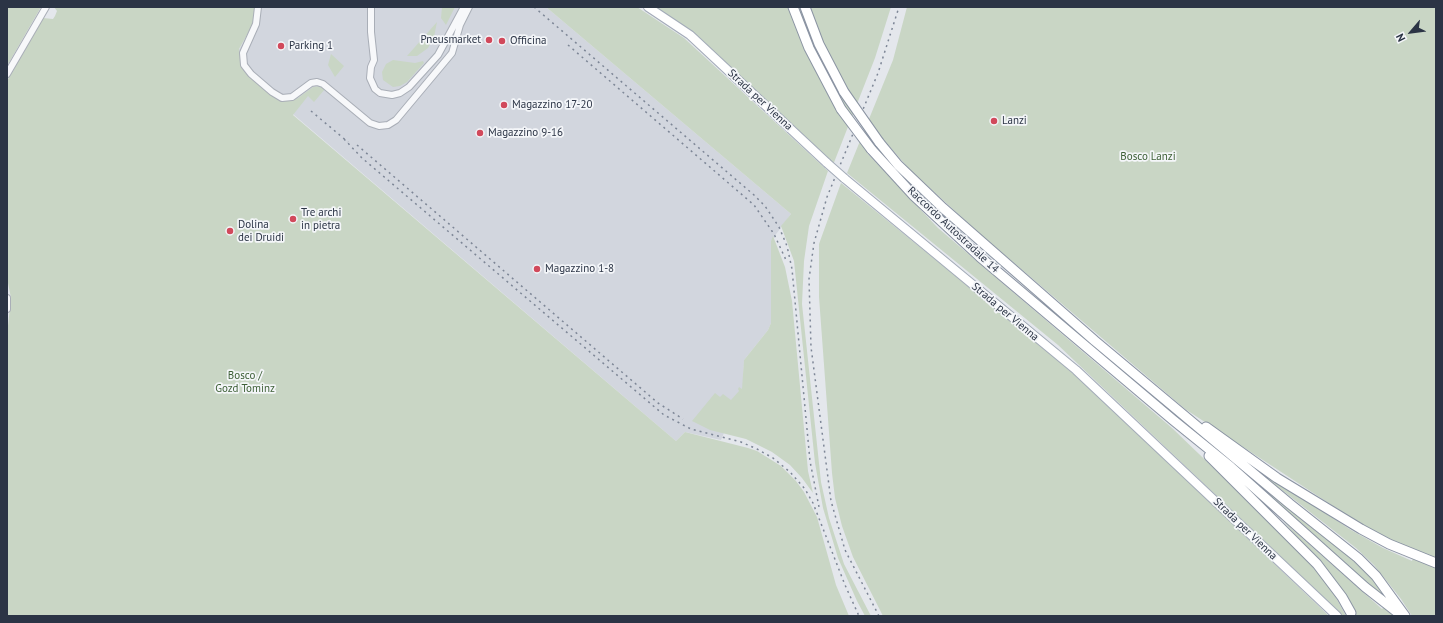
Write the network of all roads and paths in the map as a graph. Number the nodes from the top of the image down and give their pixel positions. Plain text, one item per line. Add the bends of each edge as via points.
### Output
1 (46, 7) edge
2 (258, 7) edge
3 (371, 7) edge
4 (464, 7) edge
5 (469, 7) edge
6 (648, 7) edge
7 (793, 7) edge
8 (805, 7) edge
9 (7, 74) edge
10 (7, 298) edge
11 (7, 310) edge
12 (1170, 404) junction
13 (1172, 420) junction
14 (1436, 564) edge
15 (1351, 613) dead end
16 (1337, 616) edge
17 (1402, 616) edge
18 (1405, 616) edge

1 - 9 street
2 - 5 street via 256,24 243,53 244,66 251,74 282,98 292,97 312,83 323,84 366,120 379,126 388,125 396,120 452,53 460,25
3 - 4 street via 374,60 370,78 380,93 392,95 409,87 438,55
6 - 16 main road, Strada per Vienna, bridge via 705,49 844,178 1076,370
7 - 13 highway, Raccordo Autostradale 14, bridge via 809,48 842,109 870,149 914,196 975,252
8 - 12 highway, Raccordo Autostradale 14, bridge via 822,49 844,92 879,142 902,169 1107,352
10 - 11 street
12 - 14 highway via 1183,410 1277,478 1375,537
12 - 18 highway via 1358,558 1376,576
13 - 15 highway via 1301,547 1331,580
13 - 17 highway via 1231,467 1386,605

